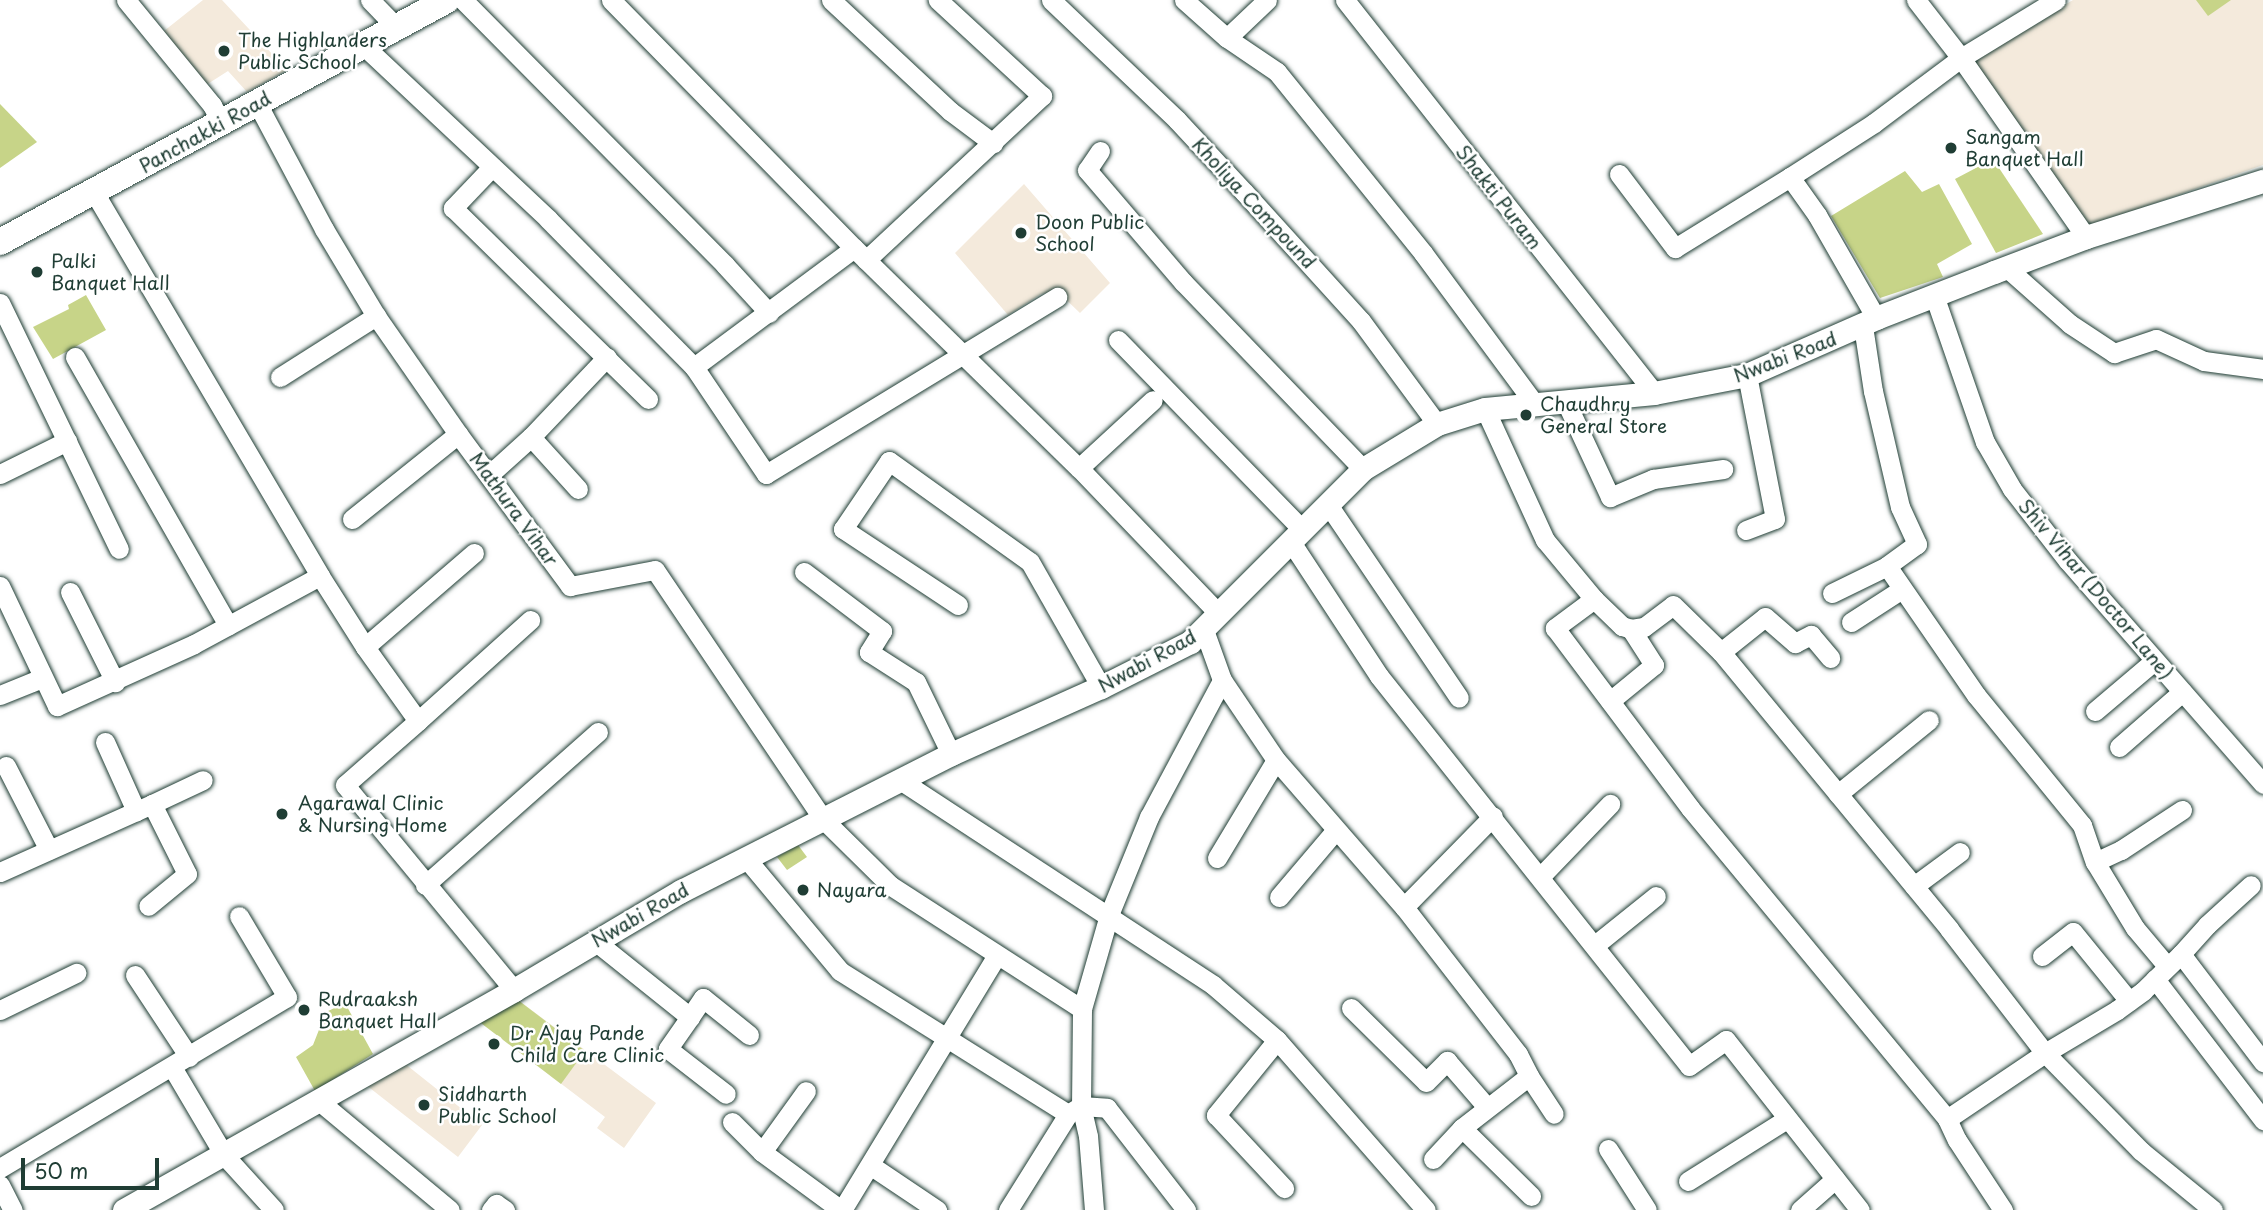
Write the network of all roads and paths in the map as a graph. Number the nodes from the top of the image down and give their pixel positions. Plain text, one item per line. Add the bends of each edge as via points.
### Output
1 (127, 0) edge
2 (370, 0) edge
3 (447, 0) edge
4 (463, 0) edge
5 (611, 0) edge
6 (831, 0) edge
7 (937, 0) edge
8 (1051, 0) edge
9 (1184, 0) edge
10 (1267, 0) edge
11 (1345, 0) edge
12 (1916, 0) edge
13 (2056, 0) edge
14 (396, 27) junction
15 (1227, 37) junction
16 (364, 46) junction
17 (1961, 58) junction
18 (257, 103) junction
19 (221, 123) junction
20 (993, 143) junction
21 (1100, 151) dead end
22 (492, 167) junction
23 (1619, 174) dead end
24 (1790, 177) junction
25 (2263, 181) edge
26 (94, 192) junction
27 (2086, 237) junction
28 (0, 242) edge
29 (860, 254) junction
30 (2007, 268) junction
31 (1934, 295) junction
32 (1056, 297) dead end
33 (0, 303) edge
34 (769, 313) junction
35 (376, 316) junction
36 (1870, 322) junction
37 (1118, 340) dead end
38 (962, 354) junction
39 (607, 357) junction
40 (75, 358) dead end
41 (694, 367) junction
42 (2263, 369) edge
43 (1746, 375) junction
44 (280, 377) dead end
45 (1654, 393) junction
46 (648, 399) dead end
47 (1153, 400) dead end
48 (1566, 402) junction
49 (1534, 403) junction
50 (1485, 410) junction
51 (1437, 424) junction
52 (458, 434) junction
53 (531, 438) junction
54 (67, 441) junction
55 (1079, 468) junction
56 (1363, 469) junction
57 (1723, 469) dead end
58 (0, 474) edge
59 (490, 474) junction
60 (578, 489) dead end
61 (1327, 503) junction
62 (352, 520) dead end
63 (1746, 530) dead end
64 (1296, 535) junction
65 (120, 549) dead end
66 (474, 553) dead end
67 (1887, 566) junction
68 (804, 572) dead end
69 (320, 576) junction
70 (0, 586) edge
71 (1902, 589) junction
72 (70, 592) dead end
73 (1832, 593) dead end
74 (1594, 599) junction
75 (958, 605) dead end
76 (530, 620) dead end
77 (1211, 622) junction
78 (1851, 622) dead end
79 (228, 625) junction
80 (1631, 629) junction
81 (365, 647) junction
82 (1721, 652) junction
83 (1830, 659) dead end
84 (2154, 661) junction
85 (42, 678) junction
86 (1222, 680) junction
87 (115, 682) junction
88 (1101, 687) junction
89 (2182, 692) junction
90 (0, 695) edge
91 (1459, 698) dead end
92 (1610, 701) junction
93 (2095, 711) dead end
94 (418, 720) junction
95 (1929, 720) dead end
96 (598, 732) dead end
97 (105, 742) dead end
98 (2119, 747) dead end
99 (951, 754) junction
100 (1276, 760) junction
101 (6, 766) dead end
102 (203, 780) dead end
103 (900, 780) junction
104 (2263, 784) edge
105 (1838, 794) junction
106 (1610, 804) dead end
107 (144, 808) junction
108 (2182, 810) dead end
109 (1493, 816) junction
110 (823, 819) junction
111 (1335, 831) junction
112 (49, 850) junction
113 (1960, 852) dead end
114 (745, 858) junction
115 (1217, 858) dead end
116 (2095, 862) junction
117 (0, 872) edge
118 (1541, 876) junction
119 (425, 885) junction
120 (2251, 885) dead end
121 (1914, 886) junction
122 (1657, 896) dead end
123 (1279, 897) dead end
124 (148, 906) dead end
125 (1404, 906) junction
126 (1109, 915) junction
127 (239, 916) dead end
128 (595, 941) junction
129 (1595, 945) junction
130 (997, 955) junction
131 (2042, 956) dead end
132 (2168, 966) junction
133 (76, 973) dead end
134 (135, 975) dead end
135 (514, 990) junction
136 (2129, 1001) junction
137 (1351, 1008) dead end
138 (1082, 1009) junction
139 (0, 1010) edge
140 (690, 1017) junction
141 (749, 1035) dead end
142 (947, 1038) junction
143 (1277, 1040) junction
144 (2045, 1053) junction
145 (181, 1062) junction
146 (2263, 1062) edge
147 (1529, 1076) junction
148 (806, 1091) dead end
149 (726, 1094) dead end
150 (318, 1101) junction
151 (1486, 1106) junction
152 (1075, 1110) junction
153 (1555, 1114) dead end
154 (1787, 1119) junction
155 (1947, 1119) junction
156 (2263, 1120) edge
157 (732, 1122) dead end
158 (1462, 1128) junction
159 (1608, 1149) dead end
160 (762, 1152) junction
161 (224, 1155) junction
162 (1433, 1159) dead end
163 (870, 1165) junction
164 (0, 1168) edge
165 (1835, 1179) junction
166 (1688, 1181) dead end
167 (0, 1185) edge
168 (1284, 1188) dead end
169 (1531, 1196) dead end
170 (13, 1210) edge
171 (124, 1210) edge
172 (274, 1210) edge
173 (450, 1210) edge
174 (491, 1210) edge
175 (505, 1210) edge
176 (842, 1210) edge
177 (937, 1210) edge
178 (1008, 1210) edge
179 (1094, 1210) edge
180 (1186, 1210) edge
181 (1426, 1210) edge
182 (1647, 1210) edge
183 (1800, 1210) edge
184 (1860, 1210) edge
185 (2003, 1210) edge
186 (2213, 1210) edge

1 - 19 street via 212,105
2 - 14 street
3 - 14 main road, Panchakki Road
4 - 34 street
5 - 29 street
6 - 20 street via 940,103
7 - 20 street via 1042,96
8 - 51 street, Kholiya Compound via 1177,120 1361,320
9 - 15 street
10 - 15 street
11 - 45 street, Shakti Puram
12 - 17 street
13 - 17 street
14 - 16 main road, Panchakki Road
15 - 49 street via 1278,72 1423,253
16 - 18 main road, Panchakki Road
16 - 22 street
17 - 24 street via 1874,123
17 - 27 street
18 - 19 main road, Panchakki Road
18 - 35 street, Mathura Vihar
19 - 26 main road, Panchakki Road
20 - 29 street
21 - 56 street via 1087,170 1183,282
22 - 39 street via 453,208
22 - 41 street
23 - 24 street via 1675,248
24 - 36 street via 1817,215
25 - 27 street, Nwabi Road
26 - 28 main road, Panchakki Road
26 - 69 street
27 - 30 street, Nwabi Road
29 - 34 street
29 - 38 street
30 - 31 street, Nwabi Road
30 - 42 street via 2070,324 2114,353 2156,339 2204,360
31 - 36 street, Nwabi Road
31 - 84 street, Shiv Vihar (Doctor Lane) via 1985,442 2012,489
32 - 38 street
33 - 54 street
34 - 41 street
35 - 44 street
35 - 52 street, Mathura Vihar
36 - 43 street, Nwabi Road
36 - 67 street via 1873,391 1900,507 1917,544
37 - 64 street
38 - 41 street via 766,474
38 - 55 street
39 - 46 street
39 - 53 street
40 - 79 street
43 - 45 street, Nwabi Road
43 - 63 street via 1775,520
45 - 48 street, Nwabi Road
47 - 55 street
48 - 49 street, Nwabi Road
48 - 57 street via 1610,496 1653,479
49 - 50 street, Nwabi Road
50 - 51 street, Nwabi Road
50 - 74 street via 1545,540
51 - 56 street, Nwabi Road
52 - 59 street, Mathura Vihar
52 - 62 street
53 - 59 street
53 - 60 street
54 - 58 street
54 - 65 street
55 - 77 street
56 - 61 street, Nwabi Road
59 - 110 street, Mathura Vihar via 570,586 655,570
61 - 64 street, Nwabi Road
61 - 91 street
64 - 77 street, Nwabi Road
64 - 109 street via 1379,676
66 - 81 street
67 - 71 street
67 - 73 street
68 - 99 street via 882,631 869,652 916,682
69 - 79 street
69 - 81 street
70 - 85 street
71 - 78 street
71 - 116 street via 1976,695 2082,825
72 - 87 street
74 - 80 street
74 - 92 street via 1555,628
75 - 88 street via 843,530 889,461 1030,562
76 - 94 street
77 - 86 street
77 - 88 street, Nwabi Road via 1190,642
79 - 87 street
80 - 82 street via 1644,628 1673,605
80 - 92 street via 1654,665
81 - 94 street
82 - 83 street via 1765,617 1795,643 1811,635
82 - 105 street
84 - 89 street, Shiv Vihar (Doctor Lane)
84 - 93 street
85 - 87 street via 57,706
85 - 90 street
86 - 100 street
86 - 126 street via 1149,817
88 - 99 street, Nwabi Road
89 - 98 street
89 - 104 street, Shiv Vihar (Doctor Lane)
92 - 155 street via 1690,808
94 - 119 street via 345,785
95 - 105 street
96 - 119 street
97 - 107 street
99 - 103 street, Nwabi Road
100 - 111 street
100 - 115 street
101 - 112 street
102 - 107 street
103 - 110 street, Nwabi Road
103 - 126 street
105 - 121 street
106 - 118 street
107 - 112 street
107 - 124 street via 187,874
108 - 116 street
109 - 118 street
109 - 125 street
110 - 114 street, Nwabi Road
110 - 130 street via 891,886
111 - 123 street
111 - 125 street
112 - 117 street
113 - 121 street
114 - 128 street, Nwabi Road
114 - 142 street via 840,971
116 - 132 street via 2135,928
118 - 129 street
119 - 135 street
120 - 132 street
121 - 144 street
122 - 129 street
125 - 147 street via 1518,1054
126 - 138 street
126 - 143 street via 1213,985
127 - 145 street via 287,997
128 - 135 street, Nwabi Road
128 - 140 street
129 - 154 street via 1689,1066 1726,1040
130 - 138 street
130 - 142 street
131 - 136 street via 2073,932
132 - 136 street
132 - 146 street
132 - 156 street
133 - 139 street
134 - 145 street
135 - 150 street, Nwabi Road
136 - 144 street
137 - 151 street via 1426,1082 1447,1061
138 - 152 street
140 - 141 street via 703,999
140 - 149 street via 668,1049
142 - 152 street
142 - 163 street
143 - 168 street via 1216,1115
143 - 181 street
144 - 155 street
144 - 186 street via 2141,1151
145 - 161 street
145 - 164 street
147 - 151 street
147 - 153 street
148 - 160 street
150 - 161 street, Nwabi Road
150 - 173 street
151 - 158 street
152 - 178 street
152 - 179 street via 1088,1136
152 - 180 street via 1107,1108
154 - 165 street
154 - 166 street
155 - 185 street
157 - 160 street
158 - 162 street
158 - 169 street
159 - 182 street
160 - 176 street
161 - 171 street, Nwabi Road
161 - 172 street
163 - 176 street
163 - 177 street
165 - 183 street
165 - 184 street
167 - 170 street
174 - 175 street via 496,1204

